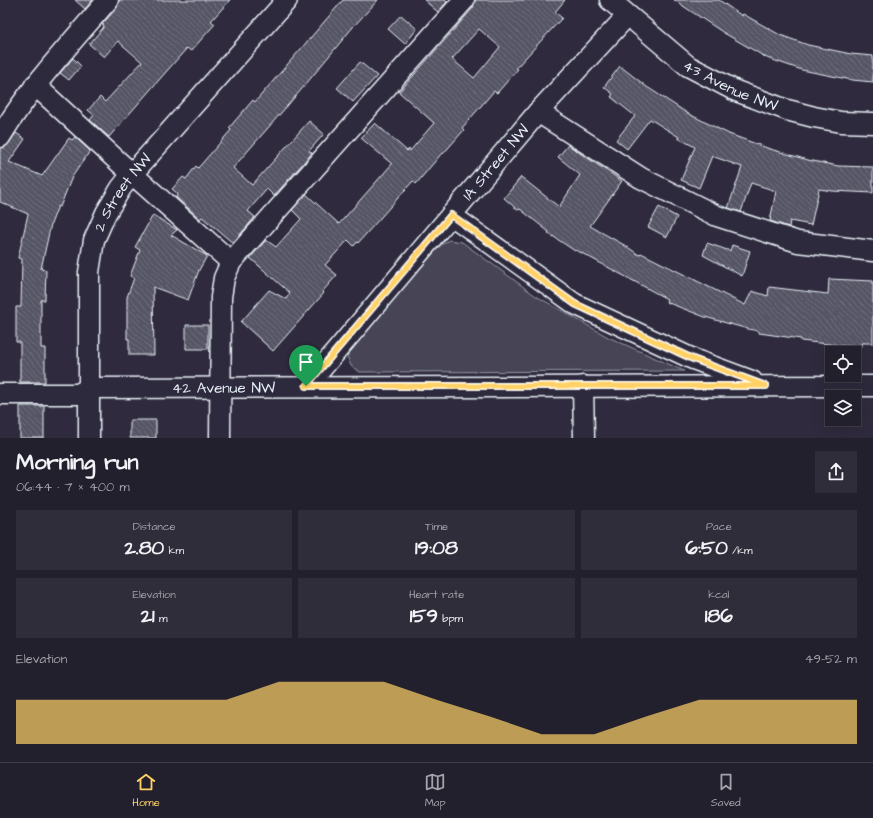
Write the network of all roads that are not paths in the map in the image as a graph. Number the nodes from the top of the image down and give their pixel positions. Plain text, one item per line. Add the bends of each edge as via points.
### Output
1 (108, 0) edge
2 (287, 0) edge
3 (464, 0) edge
4 (610, 0) edge
5 (627, 16) junction
6 (35, 84) junction
7 (538, 112) junction
8 (873, 123) edge
9 (0, 137) edge
10 (132, 174) junction
11 (451, 215) junction
12 (873, 251) edge
13 (231, 262) junction
14 (306, 386) junction
15 (583, 386) junction
16 (766, 386) junction
17 (873, 386) edge
18 (219, 387) junction
19 (89, 388) junction
20 (0, 394) edge
21 (89, 438) edge
22 (220, 438) edge
23 (584, 438) edge

1 - 6 street
2 - 10 street, 2 Street NW
3 - 13 street
4 - 5 street, 43 Avenue NW
5 - 7 street, 1A Street NW
5 - 8 street, 43 Avenue NW via 688,66 736,91 814,117 841,122
6 - 9 street
6 - 10 street
7 - 11 street, 1A Street NW
7 - 12 street via 641,178 717,216 798,242
10 - 13 street
10 - 19 street, 2 Street NW via 106,213 94,240 89,272
11 - 14 street, 1A Street NW
11 - 16 street, 42 Avenue NW via 575,304 693,359
13 - 18 street via 224,278 221,297
14 - 15 street, 42 Avenue NW
14 - 18 street, 42 Avenue NW
15 - 16 street, 42 Avenue NW
15 - 23 street
16 - 17 street, 42 Avenue NW
18 - 19 street, 42 Avenue NW
18 - 22 street
19 - 20 street, 42 Avenue NW via 78,394
19 - 21 street, 2 Street NW

